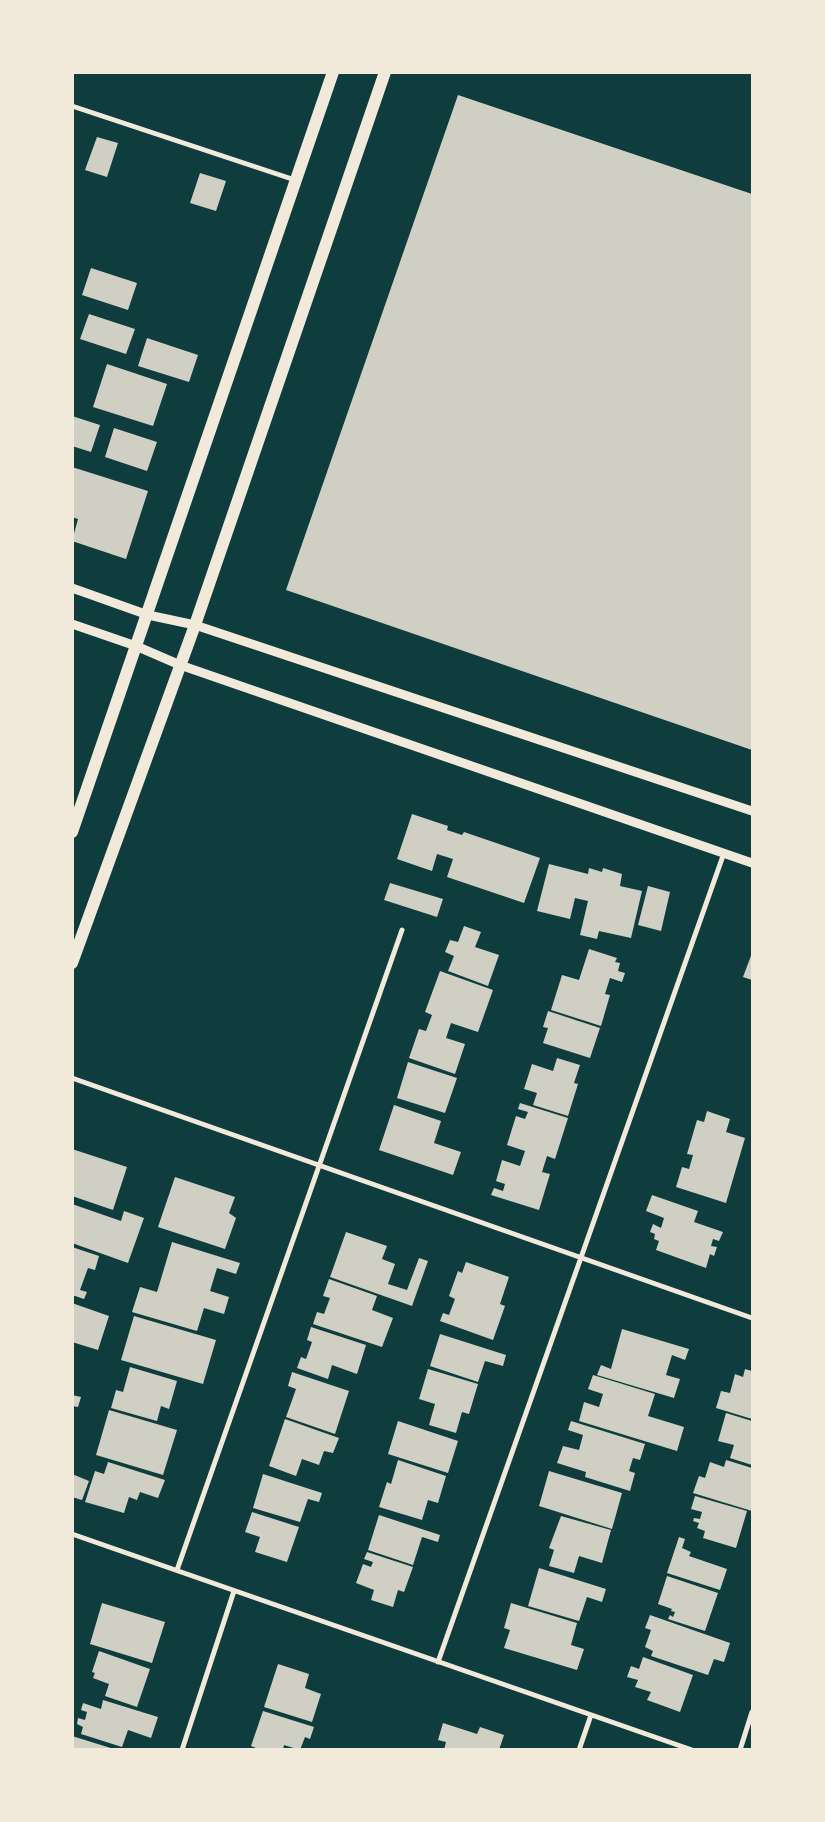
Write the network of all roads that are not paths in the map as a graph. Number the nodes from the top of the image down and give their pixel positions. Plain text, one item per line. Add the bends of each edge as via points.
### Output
1 (333, 72) edge
2 (385, 72) edge
3 (72, 106) edge
4 (296, 181) junction
5 (72, 588) edge
6 (148, 615) junction
7 (72, 624) edge
8 (195, 625) junction
9 (136, 646) junction
10 (180, 665) junction
11 (752, 812) edge
12 (72, 832) edge
13 (724, 853) junction
14 (752, 863) edge
15 (402, 930) dead end
16 (72, 963) edge
17 (72, 1078) edge
18 (319, 1165) junction
19 (581, 1257) junction
20 (752, 1318) edge
21 (72, 1534) edge
22 (177, 1570) junction
23 (234, 1591) junction
24 (438, 1662) junction
25 (752, 1712) edge
26 (591, 1714) junction
27 (182, 1750) edge
28 (580, 1750) edge
29 (692, 1750) edge
30 (740, 1750) edge

1 - 4 main road
2 - 8 main road
3 - 4 street
4 - 6 main road
5 - 6 street
6 - 8 street
6 - 9 main road
7 - 9 street
8 - 10 main road
8 - 11 street
9 - 10 street
9 - 12 main road
10 - 13 street
10 - 16 main road
13 - 14 street
13 - 19 street
15 - 18 street
17 - 18 street
18 - 19 street
18 - 22 street
19 - 20 street
19 - 24 street
21 - 22 street
22 - 23 street
23 - 24 street
23 - 27 street
24 - 26 street
25 - 30 street
26 - 28 street
26 - 29 street

